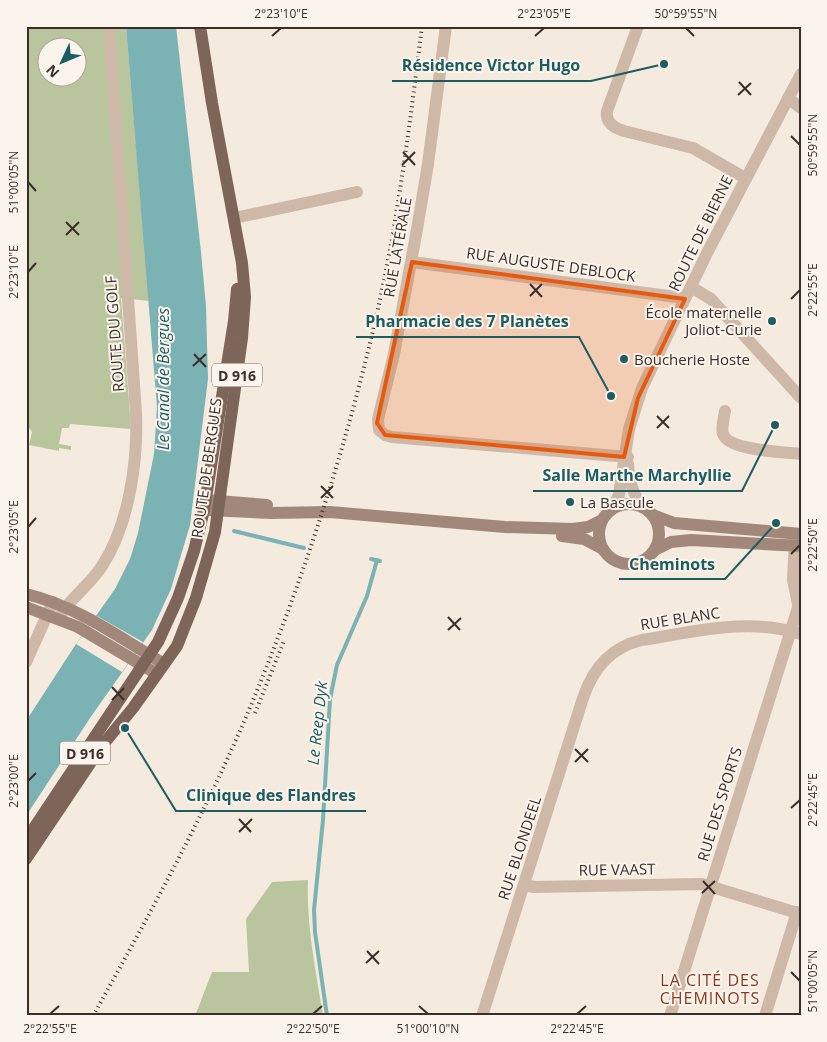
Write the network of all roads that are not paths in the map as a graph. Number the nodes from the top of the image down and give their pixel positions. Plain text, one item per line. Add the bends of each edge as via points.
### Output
1 (108, 26) edge
2 (200, 26) edge
3 (446, 26) edge
4 (638, 26) edge
5 (801, 74) edge
6 (788, 98) junction
7 (801, 108) edge
8 (745, 178) junction
9 (357, 192) dead end
10 (234, 218) junction
11 (238, 239) junction
12 (412, 262) junction
13 (691, 287) junction
14 (685, 299) junction
15 (801, 398) edge
16 (725, 411) dead end
17 (801, 454) edge
18 (626, 457) junction
19 (205, 505) junction
20 (219, 506) junction
21 (642, 506) junction
22 (611, 510) junction
23 (653, 515) junction
24 (602, 520) junction
25 (505, 527) junction
26 (798, 540) edge
27 (604, 549) junction
28 (655, 550) junction
29 (26, 594) edge
30 (800, 601) edge
31 (53, 602) junction
32 (26, 607) edge
33 (66, 607) junction
34 (53, 616) junction
35 (85, 623) junction
36 (795, 632) edge
37 (141, 657) junction
38 (26, 662) edge
39 (160, 669) junction
40 (585, 690) joint
41 (26, 840) edge
42 (26, 859) edge
43 (524, 885) junction
44 (710, 886) junction
45 (799, 913) edge
46 (482, 1016) edge
47 (670, 1016) edge
48 (765, 1016) edge

1 - 33 street, ROUTE DU GOLF via 136,413 135,448 127,501 115,541 99,570
2 - 10 main road, ROUTE DE BERGUES / D 916
3 - 12 street, RUE LATÉRALE
4 - 8 street via 607,110 608,122 617,129 694,148
5 - 6 street, ROUTE DE BIERNE
6 - 7 street
6 - 8 street, ROUTE DE BIERNE
8 - 13 street, ROUTE DE BIERNE
9 - 10 street
10 - 11 main road, ROUTE DE BERGUES / D 916
11 - 19 main road, ROUTE DE BERGUES / D 916 via 235,309
11 - 20 main road, ROUTE DE BERGUES / D 916 via 244,275 244,317
12 - 14 street, RUE AUGUSTE DEBLOCK
12 - 18 street, RUE LATÉRALE via 378,419 382,433 392,437
13 - 14 street, ROUTE DE BIERNE
13 - 15 street via 711,299
14 - 18 street, ROUTE DE BIERNE via 642,388 632,417
16 - 17 street via 722,432 731,443
18 - 21 street, ROUTE DE BIERNE via 631,486
18 - 22 street, ROUTE DE BIERNE via 619,495
19 - 20 street
19 - 37 main road, ROUTE DE BERGUES / D 916 via 182,588 167,624
20 - 25 street via 271,513 378,516
20 - 39 main road, ROUTE DE BERGUES / D 916 via 216,532 196,598 179,641
21 - 22 street via 626,504
21 - 23 street
22 - 24 street
23 - 26 street via 674,523
23 - 28 street via 659,532
24 - 25 street via 578,529
24 - 27 street via 599,533
25 - 27 street via 584,539
26 - 28 street via 685,540 671,542
26 - 30 street via 793,580
27 - 28 street via 612,559 628,564 643,560
29 - 31 street
30 - 36 street, RUE DES SPORTS
31 - 33 street
31 - 34 street
32 - 34 street
33 - 34 street, ROUTE DU GOLF
33 - 35 street
34 - 35 street
34 - 38 street
35 - 37 street
36 - 40 street, RUE BLANC via 762,626 736,626 635,641 605,659
36 - 44 street, RUE DES SPORTS
37 - 39 street
37 - 41 main road, ROUTE DE BERGUES / D 916
39 - 42 main road, ROUTE DE BERGUES / D 916 via 101,747
40 - 43 street, RUE BLONDEEL
43 - 44 street, RUE VAAST
43 - 46 street, RUE BLONDEEL
44 - 45 street, RUE VAAST
44 - 47 street, RUE DES SPORTS
45 - 48 street

